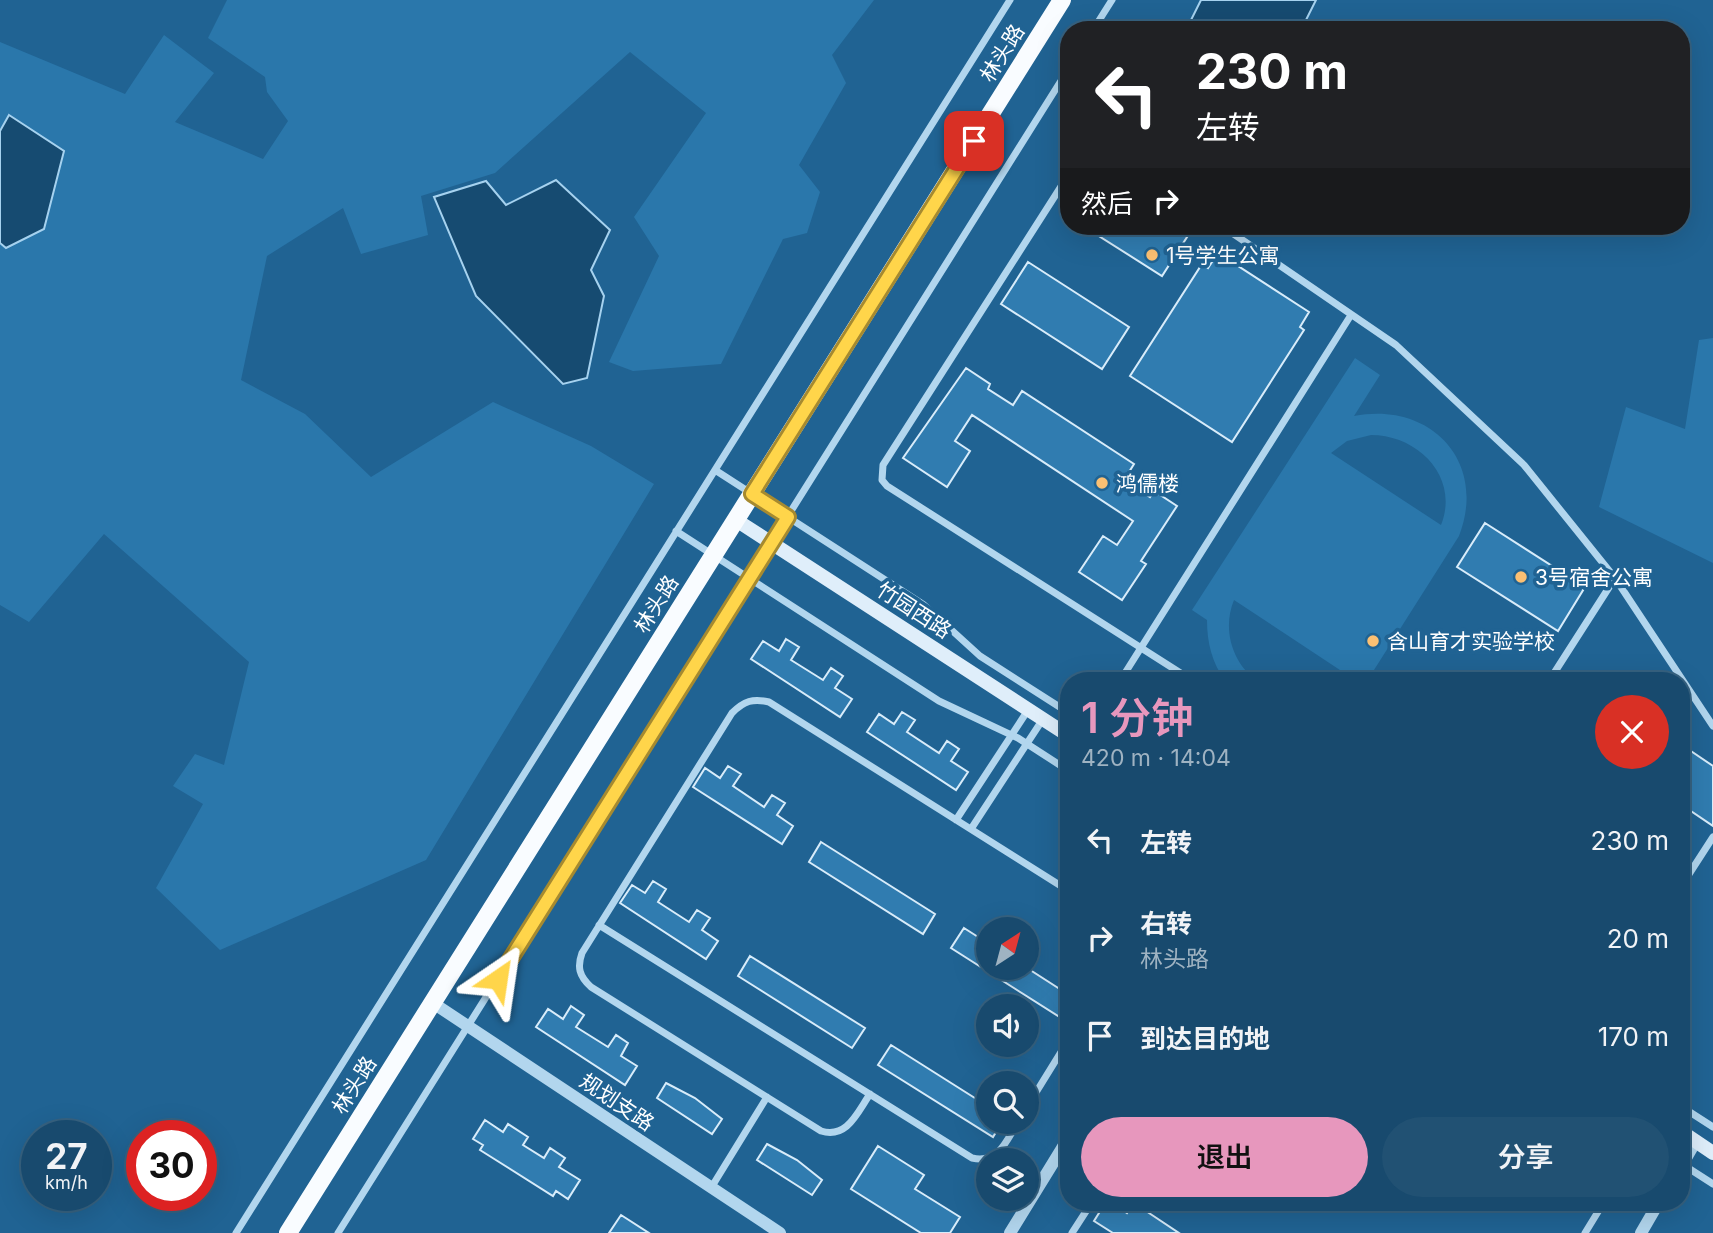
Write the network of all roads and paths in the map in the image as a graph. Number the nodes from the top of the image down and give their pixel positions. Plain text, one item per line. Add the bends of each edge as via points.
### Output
1 (1010, 0) edge
2 (1062, 0) edge
3 (1112, 0) edge
4 (1099, 21) edge
5 (1060, 82) edge
6 (1060, 188) edge
7 (1235, 235) edge
8 (1351, 315) junction
9 (715, 470) junction
10 (752, 494) junction
11 (788, 517) junction
12 (736, 520) junction
13 (676, 531) junction
14 (771, 543) junction
15 (714, 555) junction
16 (749, 578) junction
17 (1615, 578) junction
18 (1141, 648) junction
19 (1126, 672) edge
20 (1179, 672) edge
21 (1555, 672) edge
22 (1677, 672) edge
23 (1690, 691) edge
24 (1060, 707) edge
25 (1028, 709) junction
26 (1043, 719) junction
27 (1713, 726) edge
28 (1060, 730) edge
29 (1011, 735) junction
30 (1027, 744) junction
31 (1060, 765) edge
32 (956, 820) junction
33 (971, 829) junction
34 (1713, 837) edge
35 (1690, 873) edge
36 (1060, 885) edge
37 (599, 925) junction
38 (433, 1003) junction
39 (468, 1027) junction
40 (1060, 1054) edge
41 (1039, 1088) edge
42 (870, 1094) junction
43 (767, 1097) junction
44 (1690, 1112) edge
45 (1713, 1127) edge
46 (1010, 1134) edge
47 (1690, 1137) edge
48 (1696, 1141) junction
49 (1690, 1151) edge
50 (1060, 1152) edge
51 (1713, 1153) edge
52 (1690, 1170) edge
53 (1713, 1184) edge
54 (711, 1188) junction
55 (1086, 1211) edge
56 (1598, 1211) edge
57 (1654, 1211) edge
58 (236, 1233) edge
59 (288, 1233) edge
60 (338, 1233) edge
61 (780, 1233) edge
62 (1010, 1233) edge
63 (1072, 1233) edge
64 (1585, 1233) edge
65 (1641, 1233) edge

1 - 9 street
2 - 10 main road, 林头路
3 - 4 street
5 - 11 street
6 - 18 street via 883,465 882,480
7 - 8 street
8 - 17 street via 1396,345 1524,465
8 - 18 street
9 - 10 street
9 - 13 street
10 - 11 street
10 - 12 main road, 林头路
11 - 14 street
11 - 24 street via 924,605 980,656
12 - 14 main road, 竹园西路
12 - 15 main road, 林头路
13 - 15 street
13 - 58 street
14 - 16 street
14 - 25 main road, 竹园西路
15 - 16 street
15 - 38 main road, 林头路
16 - 29 street via 939,701
16 - 39 street
17 - 21 street
17 - 22 street
18 - 19 street
18 - 20 street
23 - 27 street
25 - 26 main road, 竹园西路
25 - 29 street
26 - 28 main road, 竹园西路
26 - 30 street
29 - 30 street
29 - 32 street
30 - 31 street
30 - 33 street
32 - 33 street
32 - 37 street via 769,702 748,701 733,713
33 - 36 street
34 - 35 street
37 - 42 street
37 - 43 street via 579,962 584,981
38 - 39 street, 规划支路
38 - 59 main road, 林头路
39 - 54 street, 规划支路
39 - 60 street
40 - 41 street
42 - 43 street via 848,1127 831,1134
42 - 46 street via 972,1158 983,1161 993,1157
43 - 54 street
44 - 45 street
47 - 48 main road
48 - 49 street
48 - 51 main road
50 - 62 street
52 - 53 street
54 - 61 street, 规划支路
55 - 63 street
56 - 64 street
57 - 65 street

